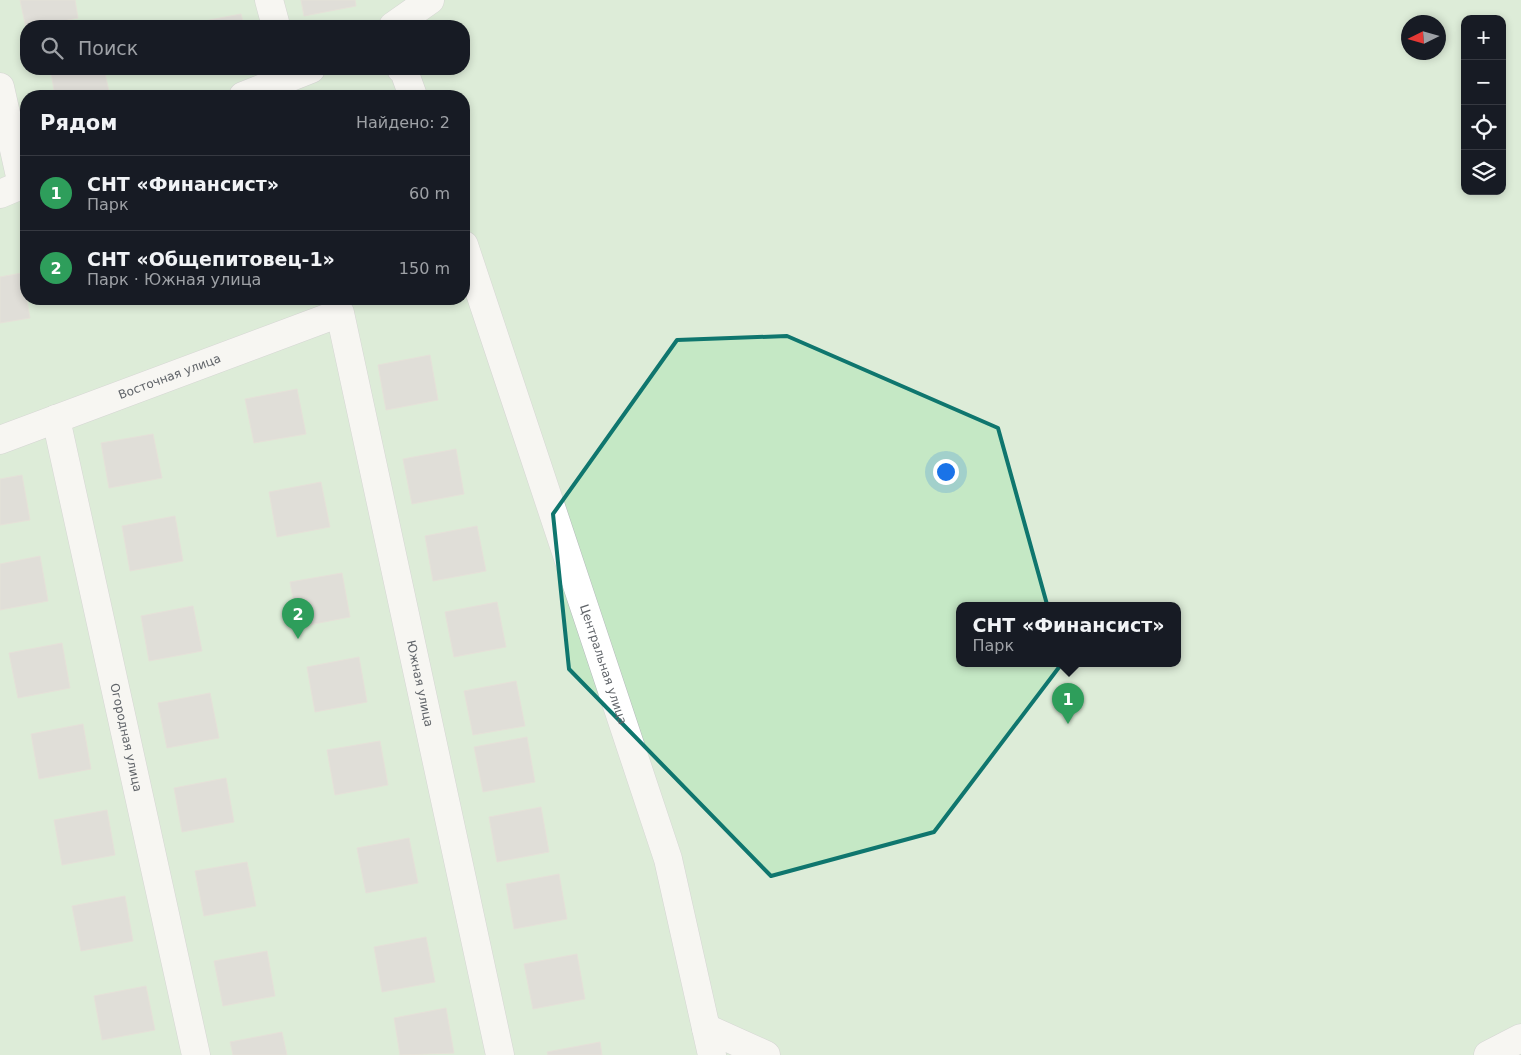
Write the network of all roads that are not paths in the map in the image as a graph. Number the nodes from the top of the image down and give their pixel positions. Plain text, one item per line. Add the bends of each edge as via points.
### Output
1 (269, 0) edge
2 (430, 0) edge
3 (274, 20) edge
4 (402, 20) edge
5 (288, 75) edge
6 (405, 75) edge
7 (0, 87) edge
8 (256, 90) edge
9 (411, 90) edge
10 (16, 187) edge
11 (470, 263) edge
12 (340, 313) joint
13 (56, 420) junction
14 (0, 440) edge
15 (706, 1028) junction
16 (1521, 1038) edge
17 (196, 1055) edge
18 (500, 1055) edge
19 (712, 1055) edge
20 (766, 1055) edge
21 (1488, 1055) edge

1 - 3 street
2 - 4 street
5 - 8 street
6 - 9 street
7 - 10 street
11 - 15 street, Центральная улица via 668,859
12 - 13 street, Восточная улица
12 - 18 street, Южная улица
13 - 14 street, Восточная улица
13 - 17 street, Огородная улица
15 - 19 street, Центральная улица
15 - 20 street
16 - 21 street

